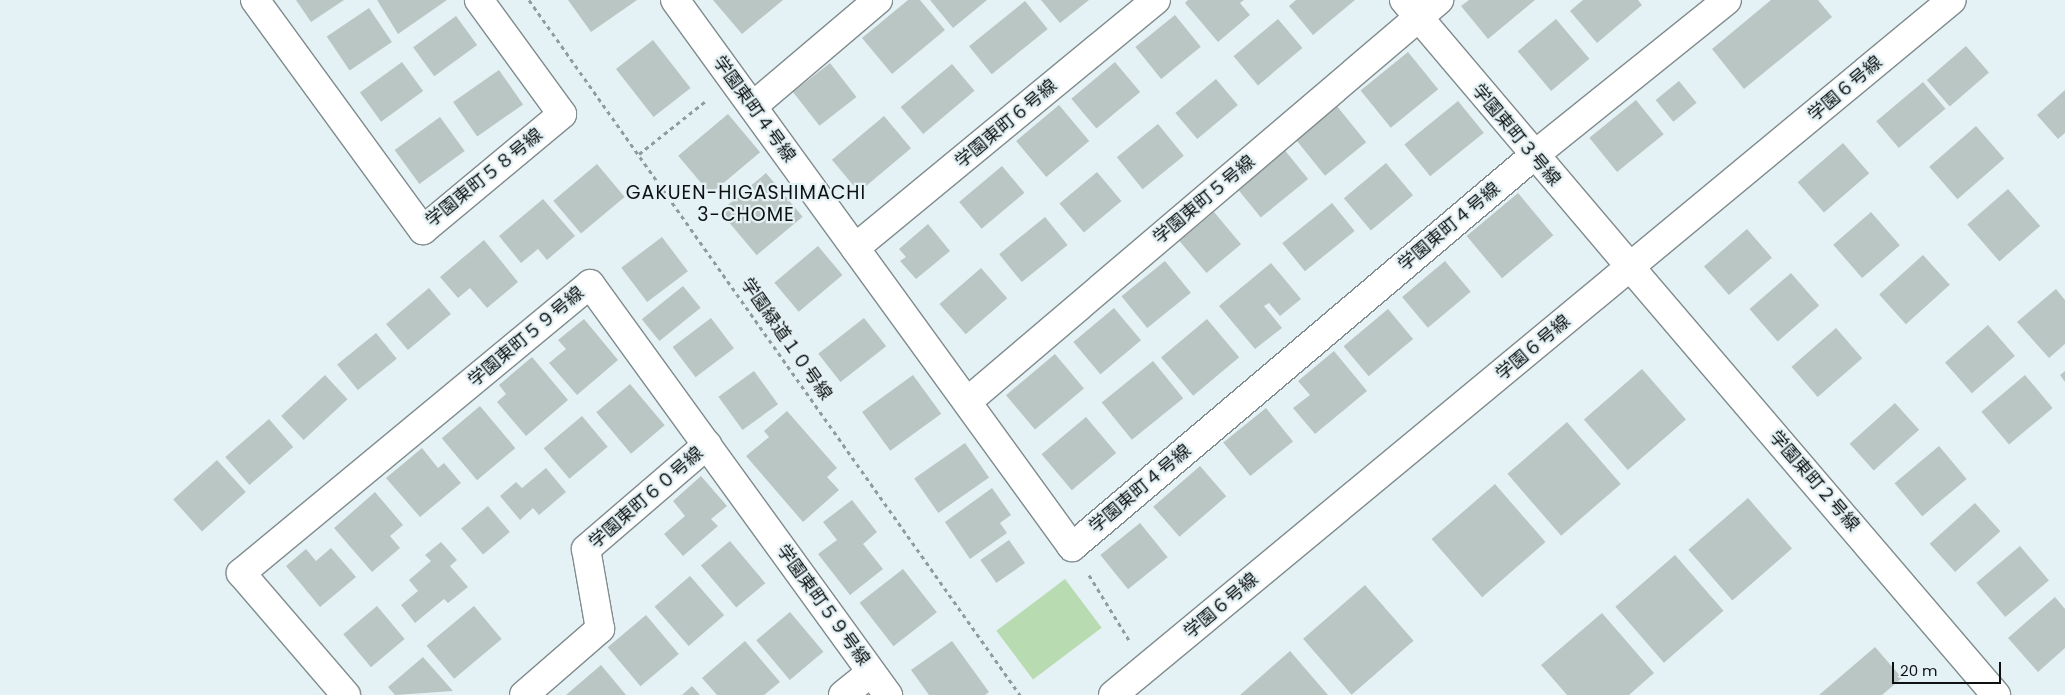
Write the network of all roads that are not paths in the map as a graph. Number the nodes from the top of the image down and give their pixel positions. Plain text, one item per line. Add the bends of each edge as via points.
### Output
1 (255, 0) edge
2 (479, 0) edge
3 (676, 0) edge
4 (878, 0) edge
5 (1156, 0) edge
6 (1439, 0) edge
7 (1727, 0) edge
8 (1952, 0) edge
9 (1411, 9) edge
10 (753, 106) junction
11 (1532, 157) junction
12 (855, 248) junction
13 (1631, 268) junction
14 (968, 401) junction
15 (707, 445) junction
16 (871, 672) junction
17 (346, 695) edge
18 (524, 695) edge
19 (844, 695) edge
20 (888, 695) edge
21 (1114, 695) edge
22 (1996, 695) edge

1 - 2 street, 学園東町５８号線 via 423,230 562,114
3 - 10 street, 学園東町４号線
4 - 10 street
5 - 12 street, 学園東町６号線
6 - 9 street, 学園東町５号線
7 - 11 street, 学園東町４号線
8 - 13 street, 学園６号線
9 - 11 street, 学園東町３号線
9 - 14 street, 学園東町５号線
10 - 12 street, 学園東町４号線
11 - 13 street, 学園東町３号線
11 - 14 street, 学園東町４号線 via 1072,547
12 - 14 street, 学園東町４号線
13 - 21 street, 学園６号線
13 - 22 street, 学園東町２号線
15 - 16 street, 学園東町５９号線
15 - 17 street, 学園東町５９号線 via 590,284 241,572
15 - 18 street, 学園東町６０号線 via 586,549 600,629
16 - 19 street
16 - 20 street, 学園東町５９号線

